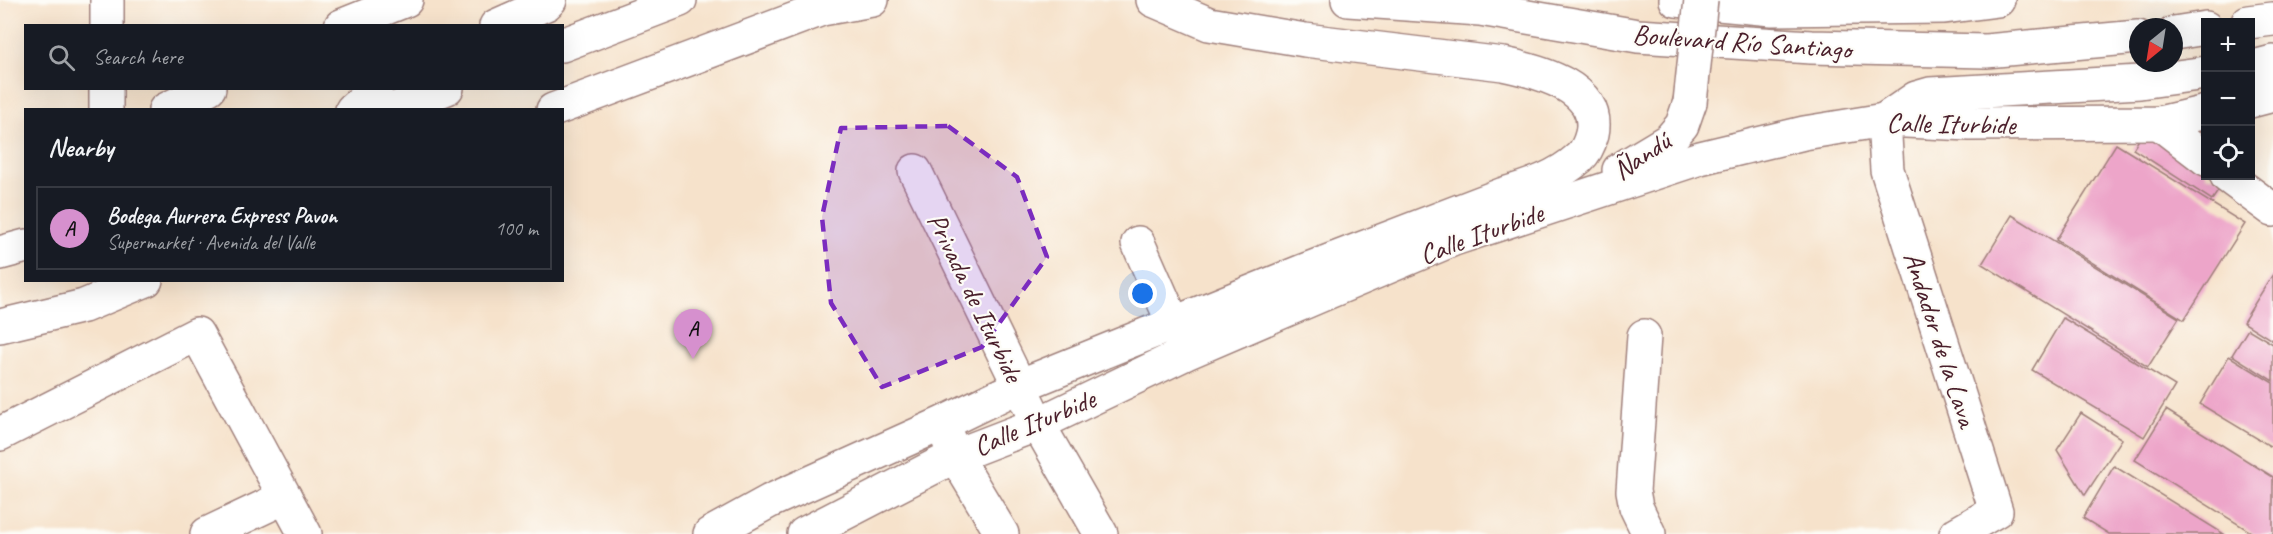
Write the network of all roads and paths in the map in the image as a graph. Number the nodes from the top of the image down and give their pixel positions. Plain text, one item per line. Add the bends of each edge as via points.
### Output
1 (107, 0) edge
2 (335, 0) edge
3 (406, 0) edge
4 (550, 0) edge
5 (680, 0) edge
6 (872, 0) edge
7 (1153, 0) edge
8 (1348, 0) edge
9 (1676, 0) edge
10 (1701, 0) edge
11 (1998, 0) edge
12 (2273, 19) edge
13 (2255, 21) edge
14 (107, 24) edge
15 (335, 24) edge
16 (346, 24) edge
17 (501, 24) edge
18 (2201, 29) edge
19 (2183, 32) edge
20 (2129, 38) edge
21 (564, 44) edge
22 (2273, 62) edge
23 (2255, 67) edge
24 (2201, 74) edge
25 (106, 90) edge
26 (205, 90) edge
27 (374, 90) edge
28 (442, 90) edge
29 (2273, 95) edge
30 (2255, 100) edge
31 (106, 108) edge
32 (169, 108) edge
33 (354, 108) edge
34 (397, 108) edge
35 (558, 108) edge
36 (2201, 113) edge
37 (1884, 120) junction
38 (2158, 123) junction
39 (2201, 156) edge
40 (915, 171) dead end
41 (2232, 180) edge
42 (1584, 195) junction
43 (1542, 197) junction
44 (2273, 210) edge
45 (1138, 243) dead end
46 (24, 247) edge
47 (0, 253) edge
48 (141, 282) edge
49 (1173, 323) junction
50 (0, 326) edge
51 (1644, 336) dead end
52 (1186, 353) junction
53 (1019, 386) junction
54 (941, 424) junction
55 (1038, 424) junction
56 (0, 434) edge
57 (955, 456) junction
58 (285, 497) junction
59 (770, 501) junction
60 (207, 534) edge
61 (305, 534) edge
62 (710, 534) edge
63 (784, 534) edge
64 (804, 534) edge
65 (1002, 534) edge
66 (1101, 534) edge
67 (1649, 534) edge
68 (1956, 534) edge

1 - 14 street
2 - 15 street
3 - 16 street
4 - 17 street
5 - 21 street
6 - 35 street via 822,9
7 - 43 street, Calle Iturbide via 1209,24 1503,64 1533,70 1572,88 1590,111 1594,124 1590,141 1582,156 1562,171
8 - 20 street, Boulevard Río Santiago via 1480,9 1638,36 1811,47 1986,51
9 - 11 street, Boulevard Río Santiago via 1772,9 1944,7
10 - 42 street, Ñandú, bridge via 1690,102 1682,124 1669,140 1617,170
12 - 13 street
18 - 19 street
22 - 23 street
24 - 37 street via 2140,82 1930,94 1916,98
25 - 31 street
26 - 32 street
27 - 33 street
28 - 34 street
29 - 30 street
36 - 38 street, Calle Iturbide
37 - 38 street, Calle Iturbide via 1970,124
37 - 42 street, Calle Iturbide via 1804,133 1700,158
37 - 68 street, Andador de la Lava via 1887,170 1996,511
38 - 39 street
40 - 53 street, Privada de Iturbide
41 - 44 street
42 - 43 street, Calle Iturbide
43 - 49 street, Calle Iturbide via 1504,194
43 - 52 street, Calle Iturbide via 1454,239
45 - 49 street
46 - 47 street
48 - 50 street via 84,306
49 - 52 street
49 - 53 street, Calle Iturbide
51 - 67 street via 1633,491
52 - 55 street, Calle Iturbide
53 - 54 street, Calle Iturbide
53 - 55 street, Privada de Iturbide
54 - 57 street
54 - 59 street, Calle Iturbide
55 - 57 street, Calle Iturbide
55 - 66 street, Privada de Iturbide
56 - 58 street via 197,334
57 - 64 street, Calle Iturbide
57 - 65 street
58 - 60 street
58 - 61 street
59 - 62 street, Calle Iturbide
59 - 63 street

